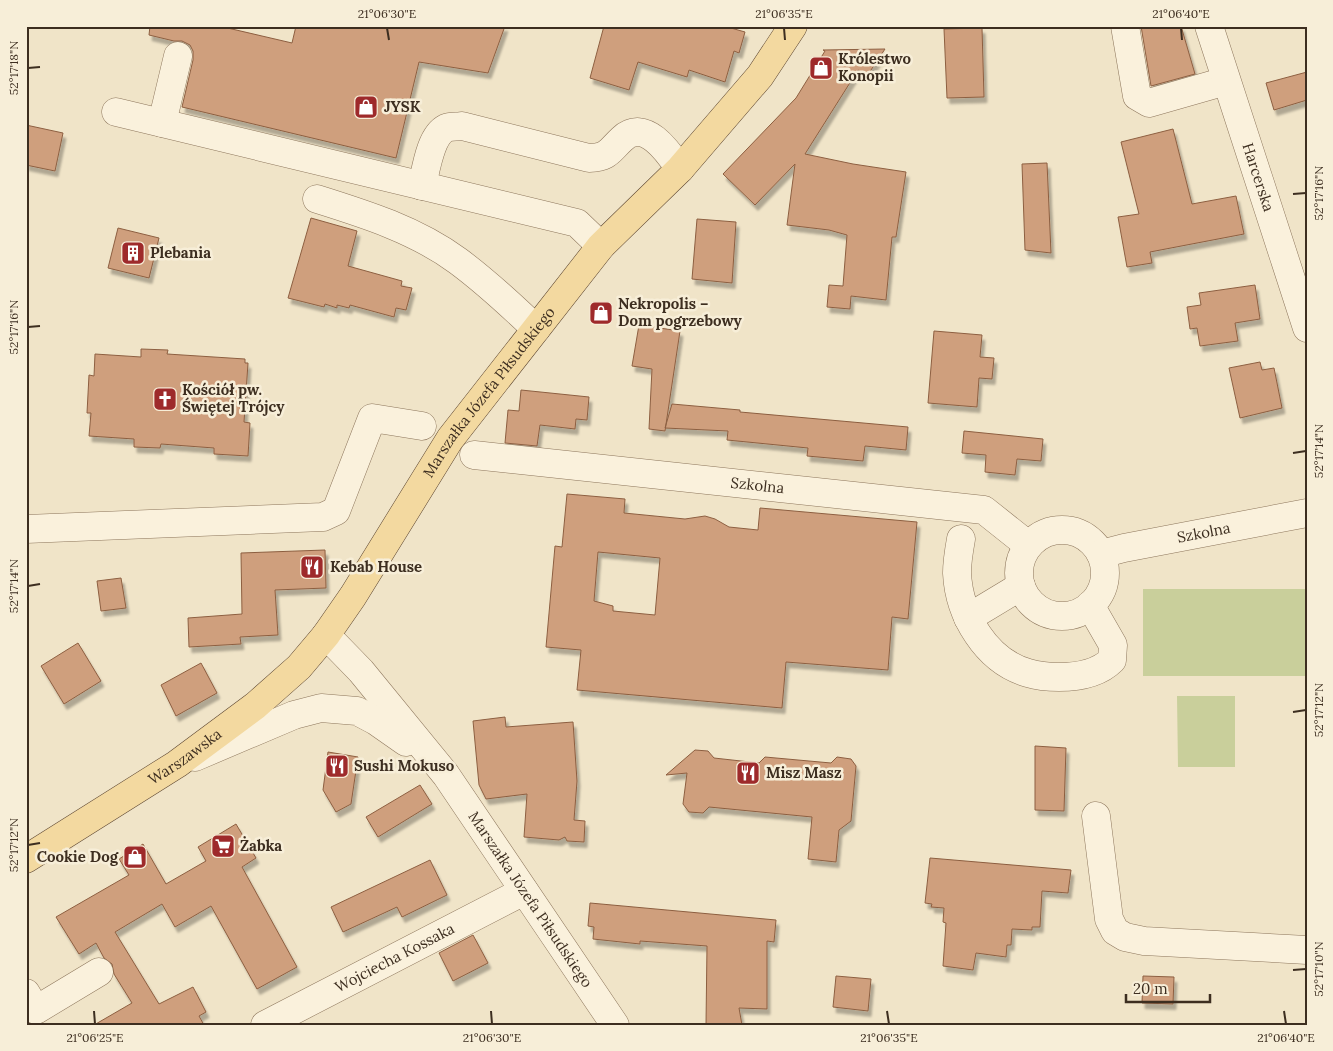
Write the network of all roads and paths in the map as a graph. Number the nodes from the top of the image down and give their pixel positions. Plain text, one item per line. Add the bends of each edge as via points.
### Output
1 (793, 26) edge
2 (1125, 26) edge
3 (1209, 26) edge
4 (178, 56) dead end
5 (1226, 81) junction
6 (116, 112) dead end
7 (162, 123) junction
8 (680, 169) junction
9 (422, 186) junction
10 (317, 199) dead end
11 (601, 246) junction
12 (1307, 328) edge
13 (536, 329) junction
14 (422, 426) dead end
15 (474, 455) dead end
16 (1307, 513) edge
17 (26, 529) edge
18 (961, 539) dead end
19 (1028, 545) junction
20 (1100, 554) junction
21 (1021, 586) junction
22 (1090, 605) junction
23 (968, 618) junction
24 (326, 635) junction
25 (177, 764) junction
26 (446, 775) junction
27 (1096, 816) dead end
28 (26, 859) edge
29 (524, 891) junction
30 (1307, 950) edge
31 (99, 972) dead end
32 (26, 993) edge
33 (265, 1025) edge
34 (615, 1025) edge

1 - 8 main road, Marszałka Józefa Piłsudskiego via 760,76
2 - 5 street via 1137,96 1149,103
3 - 5 street, Harcerska
4 - 7 street
5 - 12 street, Harcerska
6 - 7 street
7 - 9 street
8 - 9 street via 651,135 630,134 622,138 609,154 590,158 462,126 446,129 438,136 431,148
8 - 11 main road, Marszałka Józefa Piłsudskiego
9 - 11 street via 577,223
10 - 13 street via 368,215 421,238 456,260
11 - 13 main road, Marszałka Józefa Piłsudskiego
13 - 24 main road, Marszałka Józefa Piłsudskiego via 450,438 354,596
14 - 17 street via 372,418 336,511 323,517
15 - 19 street, Szkolna via 984,510
16 - 20 street, Szkolna
18 - 23 street via 957,573
19 - 20 street via 1049,532 1073,531 1094,544
19 - 21 street via 1019,567
20 - 22 street via 1104,578 1101,590
21 - 22 street via 1030,602 1050,614 1074,614
21 - 23 street
22 - 23 street via 1114,645 1112,660 1105,667 1081,676 1045,676 1015,668 991,650
24 - 25 main road, Warszawska via 299,667 255,706
24 - 26 street, Marszałka Józefa Piłsudskiego via 361,671
25 - 26 street, Marszałka Józefa Piłsudskiego via 300,712 334,708 357,712 376,721
25 - 28 main road, Warszawska
26 - 29 street, Marszałka Józefa Piłsudskiego
27 - 30 street via 1109,918 1115,931 1144,941
29 - 33 street, Wojciecha Kossaka
29 - 34 street, Marszałka Józefa Piłsudskiego
31 - 32 street via 36,1010

